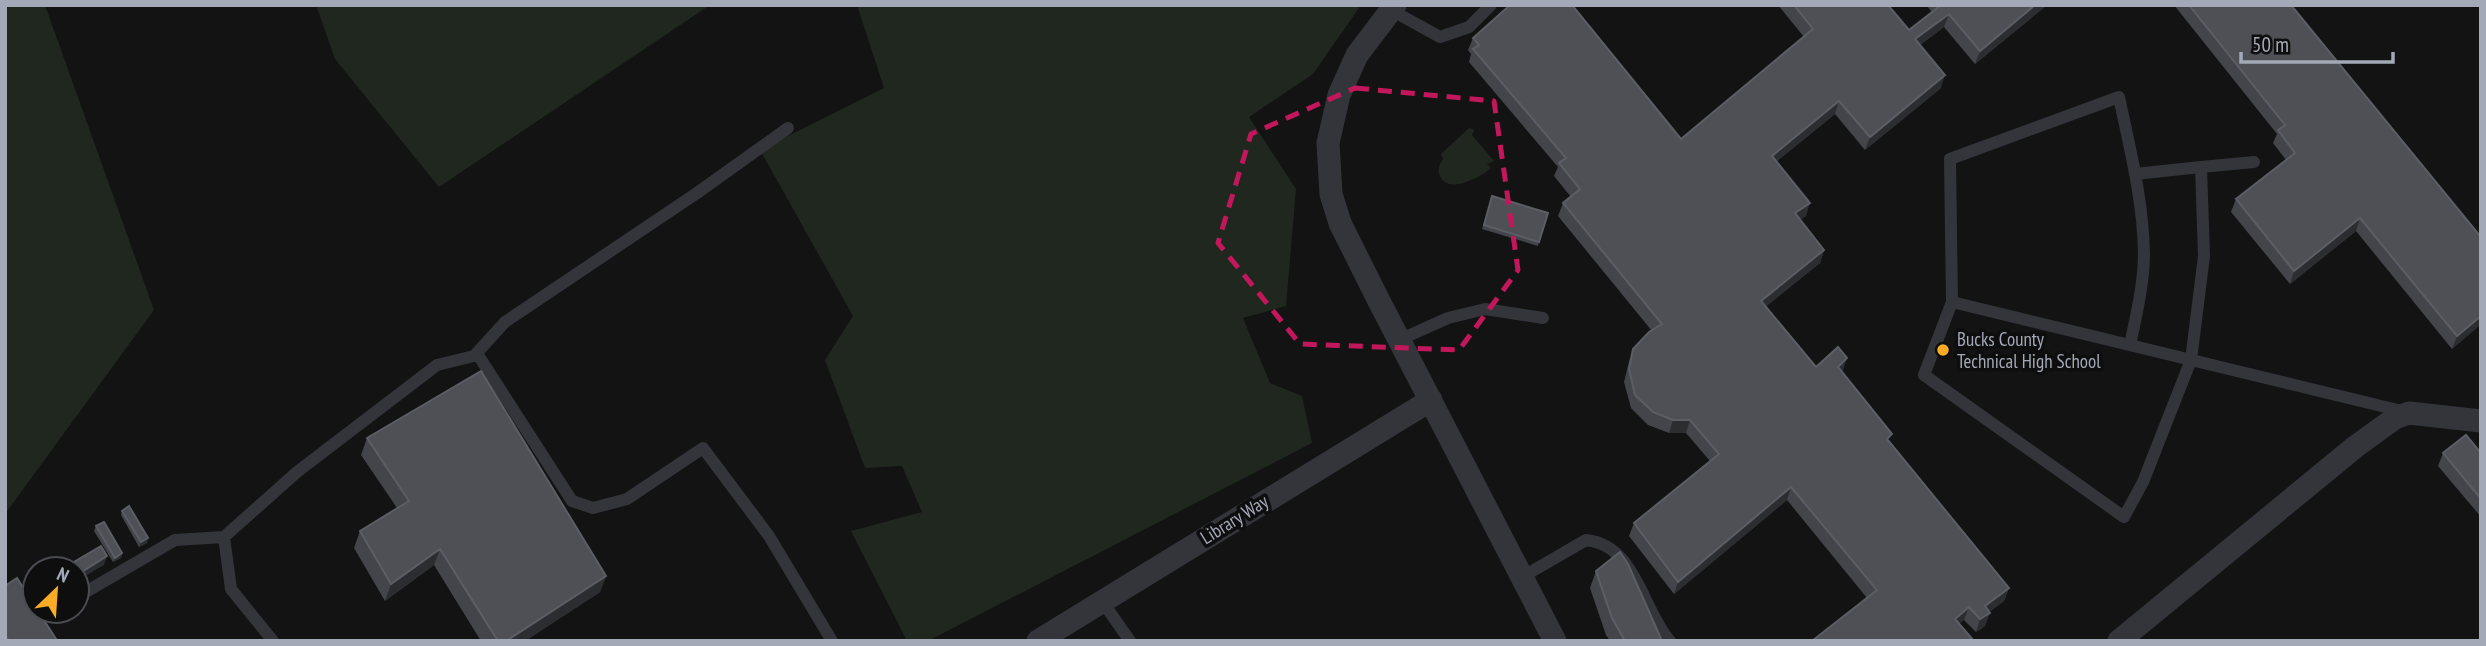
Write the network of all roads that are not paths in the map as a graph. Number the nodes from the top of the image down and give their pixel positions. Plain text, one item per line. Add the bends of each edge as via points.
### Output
1 (1491, 5) edge
2 (1393, 8) edge
3 (788, 128) dead end
4 (2255, 162) dead end
5 (2201, 167) junction
6 (2135, 174) junction
7 (1952, 302) junction
8 (1543, 318) dead end
9 (1399, 340) junction
10 (2130, 345) junction
11 (474, 356) junction
12 (2191, 360) junction
13 (1431, 400) junction
14 (2409, 413) junction
15 (2481, 421) edge
16 (224, 537) junction
17 (1522, 577) junction
18 (91, 589) edge
19 (1102, 601) junction
20 (273, 641) edge
21 (832, 641) edge
22 (1038, 641) edge
23 (1130, 641) edge
24 (1555, 641) edge
25 (1670, 641) edge
26 (2119, 641) edge

1 - 2 lane via 1469,27 1440,37
2 - 9 street via 1348,71 1328,143 1328,171 1340,223
3 - 11 lane via 505,322
4 - 5 lane
5 - 6 lane
5 - 12 lane via 2204,256
6 - 7 lane via 2119,97 1950,159
6 - 10 lane via 2144,256
7 - 10 lane
7 - 12 lane via 1924,375 2124,517 2143,482
8 - 9 lane via 1485,309 1448,318
9 - 13 street
10 - 12 lane
11 - 16 lane via 437,365 298,472
11 - 21 lane via 478,355 572,500 593,508 627,499 703,448 769,536
12 - 14 lane
13 - 17 street
13 - 19 street, Library Way
14 - 15 street
14 - 26 street via 2355,447
16 - 18 lane via 175,540
16 - 20 lane via 231,589
17 - 24 street
17 - 25 lane via 1586,540 1607,545 1635,578
19 - 22 street, Library Way
19 - 23 lane

